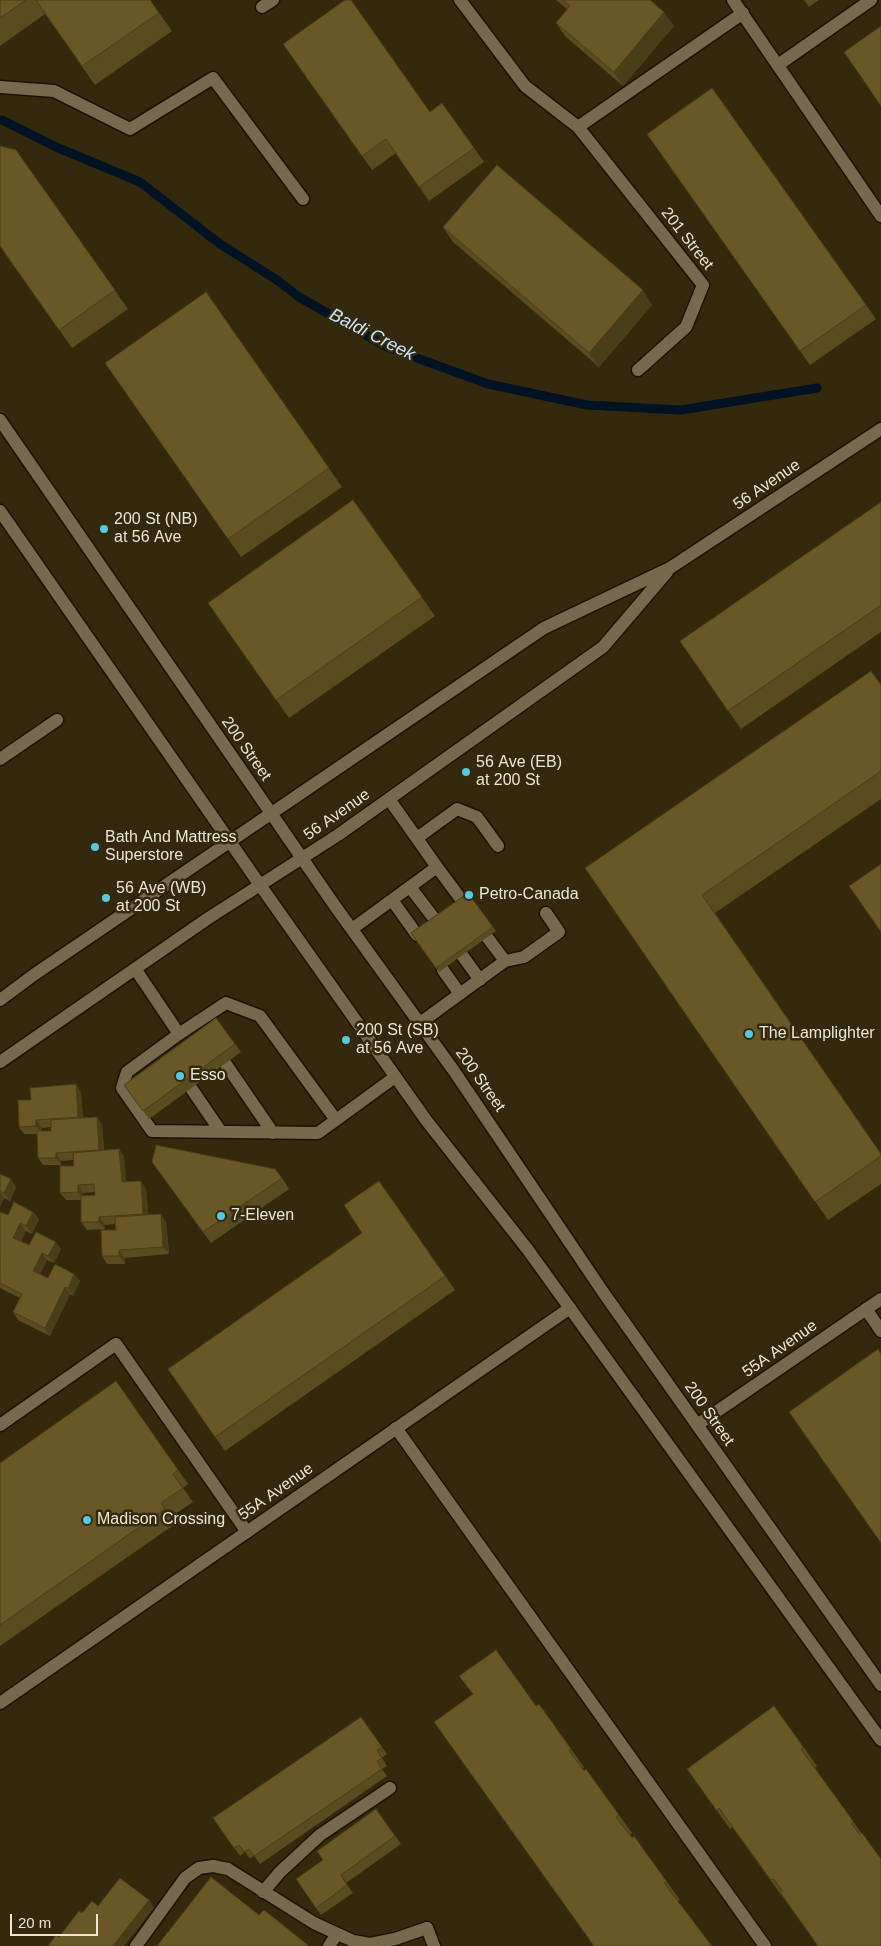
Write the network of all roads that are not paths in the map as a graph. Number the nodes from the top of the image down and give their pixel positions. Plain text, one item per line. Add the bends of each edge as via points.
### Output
1 (460, 0) edge
2 (734, 0) edge
3 (871, 0) edge
4 (743, 13) junction
5 (778, 65) junction
6 (0, 87) edge
7 (578, 126) junction
8 (303, 199) dead end
9 (881, 216) edge
10 (638, 370) dead end
11 (0, 420) edge
12 (881, 429) edge
13 (0, 511) edge
14 (670, 568) junction
15 (58, 720) dead end
16 (0, 759) edge
17 (389, 799) junction
18 (272, 814) junction
19 (416, 838) junction
20 (231, 842) junction
21 (498, 846) dead end
22 (302, 858) junction
23 (437, 867) junction
24 (260, 885) junction
25 (410, 887) junction
26 (392, 900) junction
27 (462, 902) edge
28 (546, 913) dead end
29 (436, 922) edge
30 (352, 929) junction
31 (417, 935) edge
32 (487, 937) edge
33 (462, 956) edge
34 (505, 961) junction
35 (136, 970) junction
36 (443, 970) edge
37 (480, 980) junction
38 (460, 994) junction
39 (0, 1000) edge
40 (420, 1023) junction
41 (179, 1034) junction
42 (0, 1062) edge
43 (225, 1063) edge
44 (395, 1077) junction
45 (191, 1088) edge
46 (336, 1120) junction
47 (221, 1132) junction
48 (273, 1133) junction
49 (881, 1299) edge
50 (570, 1308) junction
51 (866, 1309) junction
52 (881, 1331) edge
53 (0, 1425) edge
54 (697, 1425) junction
55 (396, 1428) junction
56 (247, 1532) junction
57 (881, 1685) edge
58 (0, 1703) edge
59 (881, 1740) edge
60 (390, 1788) dead end
61 (263, 1892) junction
62 (337, 1934) junction
63 (136, 1946) edge
64 (329, 1946) edge
65 (434, 1946) edge
66 (765, 1946) edge

1 - 7 main road, 201 Street via 525,86
2 - 4 main road
3 - 5 main road
4 - 5 main road
4 - 7 main road
5 - 9 main road
6 - 8 main road via 54,91 130,129 213,78
7 - 10 main road, 201 Street via 703,285 686,327
11 - 18 main road, 200 Street
12 - 14 main road, 56 Avenue
13 - 20 main road
14 - 17 main road, 56 Avenue via 603,647
14 - 18 main road, 56 Avenue via 544,628
15 - 16 main road
17 - 19 main road
17 - 22 main road, 56 Avenue
18 - 20 main road, 56 Avenue
18 - 22 main road, 200 Street
19 - 21 main road via 457,809 477,818
19 - 23 main road
20 - 24 main road
20 - 39 main road, 56 Avenue
22 - 24 main road, 56 Avenue
22 - 30 main road, 200 Street
23 - 25 main road
23 - 27 main road
24 - 35 main road, 56 Avenue
24 - 44 main road
25 - 26 main road
25 - 29 main road
26 - 30 main road
26 - 31 main road
28 - 34 main road via 559,932 524,957
30 - 40 main road, 200 Street
32 - 34 main road
33 - 37 main road
34 - 37 main road
35 - 41 main road
35 - 42 main road, 56 Avenue
36 - 38 main road
37 - 38 main road
38 - 40 main road
40 - 54 main road, 200 Street via 602,1292
41 - 46 main road via 198,1026 226,1003 260,1016
41 - 47 main road via 164,1051 126,1072 122,1088 152,1131
43 - 48 main road
44 - 46 main road
44 - 50 main road
45 - 47 main road
46 - 48 main road via 318,1133
47 - 48 main road
49 - 51 main road, 55A Avenue
50 - 55 main road, 55A Avenue
50 - 59 main road
51 - 52 main road
51 - 54 main road, 55A Avenue
53 - 56 main road via 116,1344
54 - 57 main road, 200 Street
55 - 56 main road, 55A Avenue
55 - 66 main road
56 - 58 main road, 55A Avenue
60 - 61 main road via 320,1835
61 - 62 main road
61 - 63 main road via 228,1869 199,1868 185,1878
62 - 64 main road
62 - 65 main road via 370,1944 428,1928

